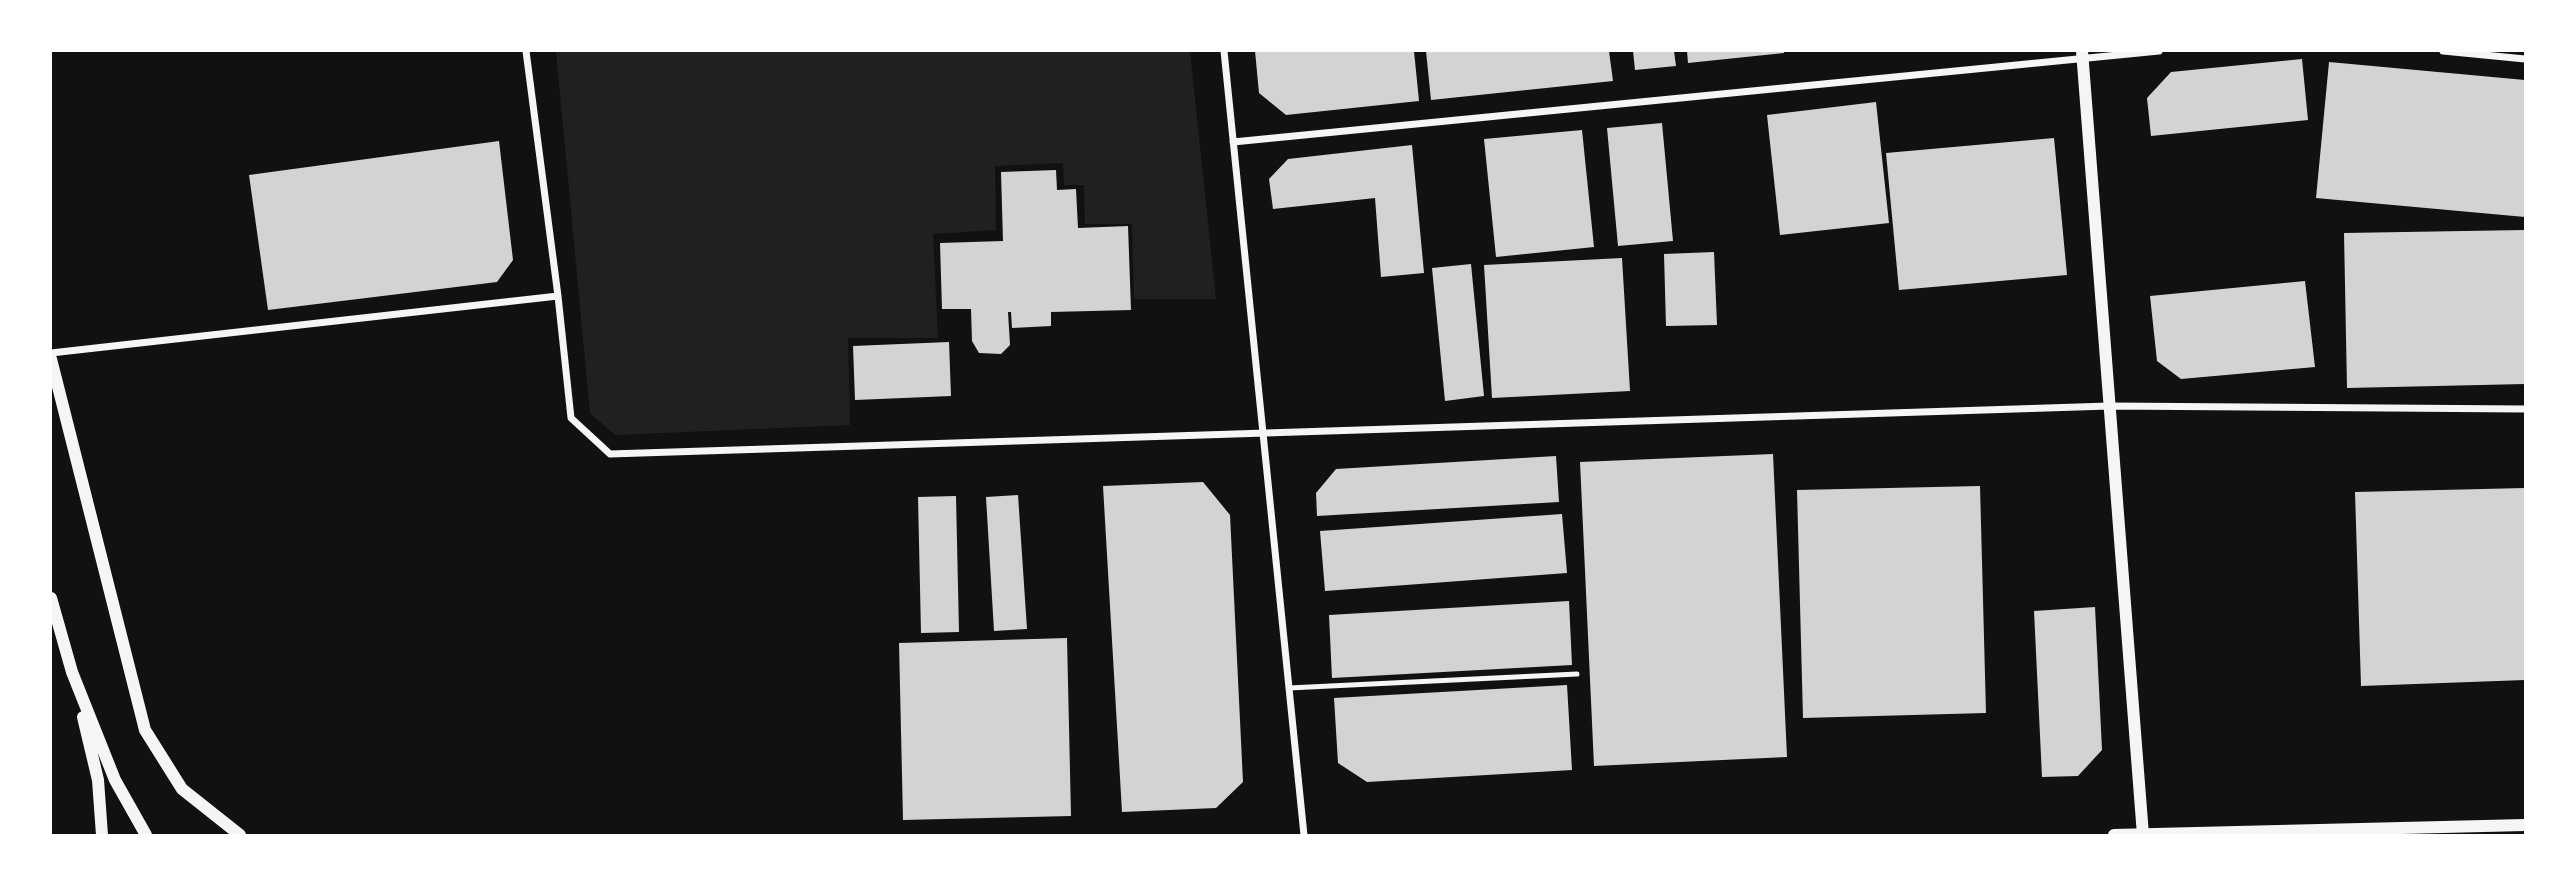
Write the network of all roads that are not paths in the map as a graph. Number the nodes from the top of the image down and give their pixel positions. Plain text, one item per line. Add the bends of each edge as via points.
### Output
1 (526, 51) edge
2 (1223, 51) edge
3 (2159, 51) edge
4 (2443, 51) edge
5 (2082, 54) edge
6 (2525, 59) edge
7 (1233, 142) junction
8 (558, 296) junction
9 (51, 353) edge
10 (51, 359) edge
11 (2109, 406) junction
12 (2525, 409) edge
13 (1262, 432) junction
14 (51, 598) edge
15 (72, 672) junction
16 (1577, 674) dead end
17 (1289, 688) junction
18 (2525, 825) edge
19 (102, 835) edge
20 (146, 835) edge
21 (240, 835) edge
22 (1304, 835) edge
23 (2114, 835) edge
24 (2143, 835) edge

1 - 8 street
2 - 7 street
3 - 5 street
4 - 6 street
5 - 7 street
5 - 11 street
7 - 13 street
8 - 9 street
8 - 13 street via 571,418 610,454
10 - 21 street via 145,730 182,789
11 - 12 street
11 - 13 street
11 - 24 street
13 - 17 street
14 - 15 street
15 - 19 street via 98,780
15 - 20 street via 115,780
16 - 17 lane
17 - 22 street
18 - 24 street
23 - 24 street

